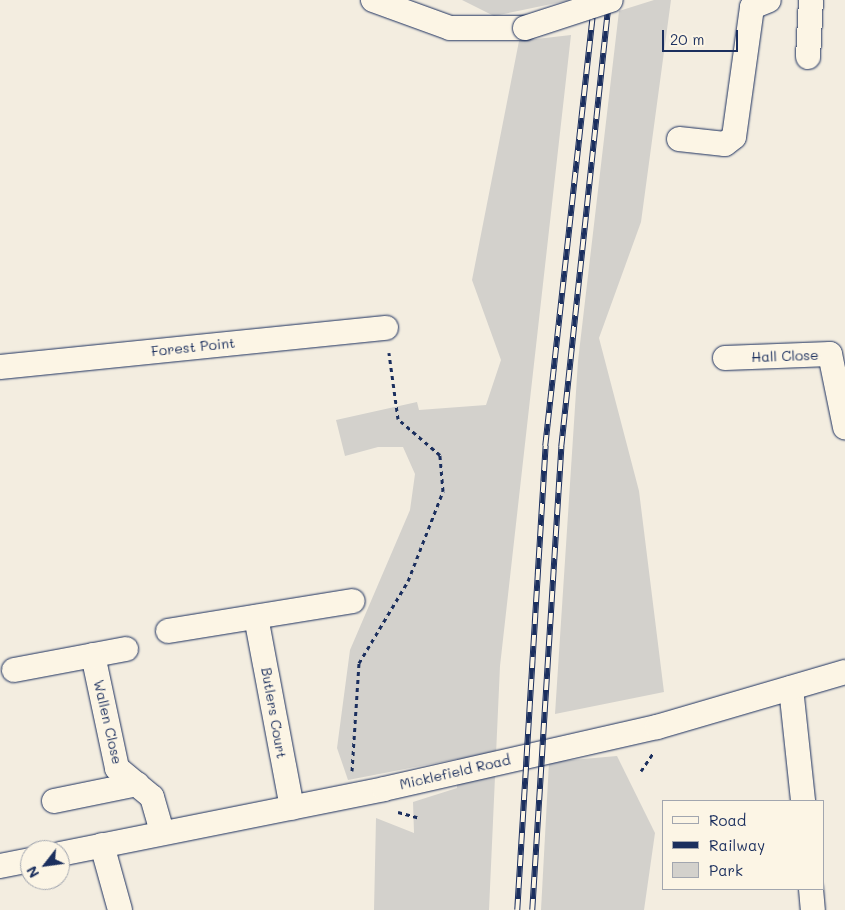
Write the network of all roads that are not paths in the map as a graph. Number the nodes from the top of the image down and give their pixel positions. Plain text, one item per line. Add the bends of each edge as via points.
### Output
1 (373, 0) edge
2 (611, 0) edge
3 (769, 0) edge
4 (811, 0) edge
5 (808, 57) dead end
6 (678, 139) dead end
7 (386, 328) road end
8 (725, 358) dead end
9 (0, 367) edge
10 (845, 427) edge
11 (353, 601) dead end
12 (256, 618) junction
13 (168, 631) dead end
14 (126, 649) dead end
15 (93, 655) junction
16 (14, 670) dead end
17 (845, 672) edge
18 (791, 688) junction
19 (137, 784) junction
20 (803, 800) edge
21 (54, 802) dead end
22 (292, 808) junction
23 (162, 833) junction
24 (102, 846) junction
25 (70, 852) edge
26 (20, 862) edge
27 (0, 866) edge
28 (811, 890) edge
29 (120, 910) edge
30 (813, 910) edge

1 - 2 street, bridge via 450,28 525,28
3 - 6 street via 752,7 734,137 725,144
4 - 5 street
7 - 9 street, Forest Point
8 - 10 street, Hall Close via 830,354
11 - 12 street
12 - 13 street
12 - 22 street, Butlers Court
14 - 15 street
15 - 16 street
15 - 19 street, Wallen Close via 117,768
17 - 18 street, Micklefield Road
18 - 20 street
18 - 22 street, Micklefield Road via 657,727
19 - 21 street
19 - 23 street, Wallen Close via 152,797
22 - 23 street, Micklefield Road
23 - 24 street, Micklefield Road
24 - 25 street, Micklefield Road
24 - 29 street
26 - 27 street
28 - 30 street

